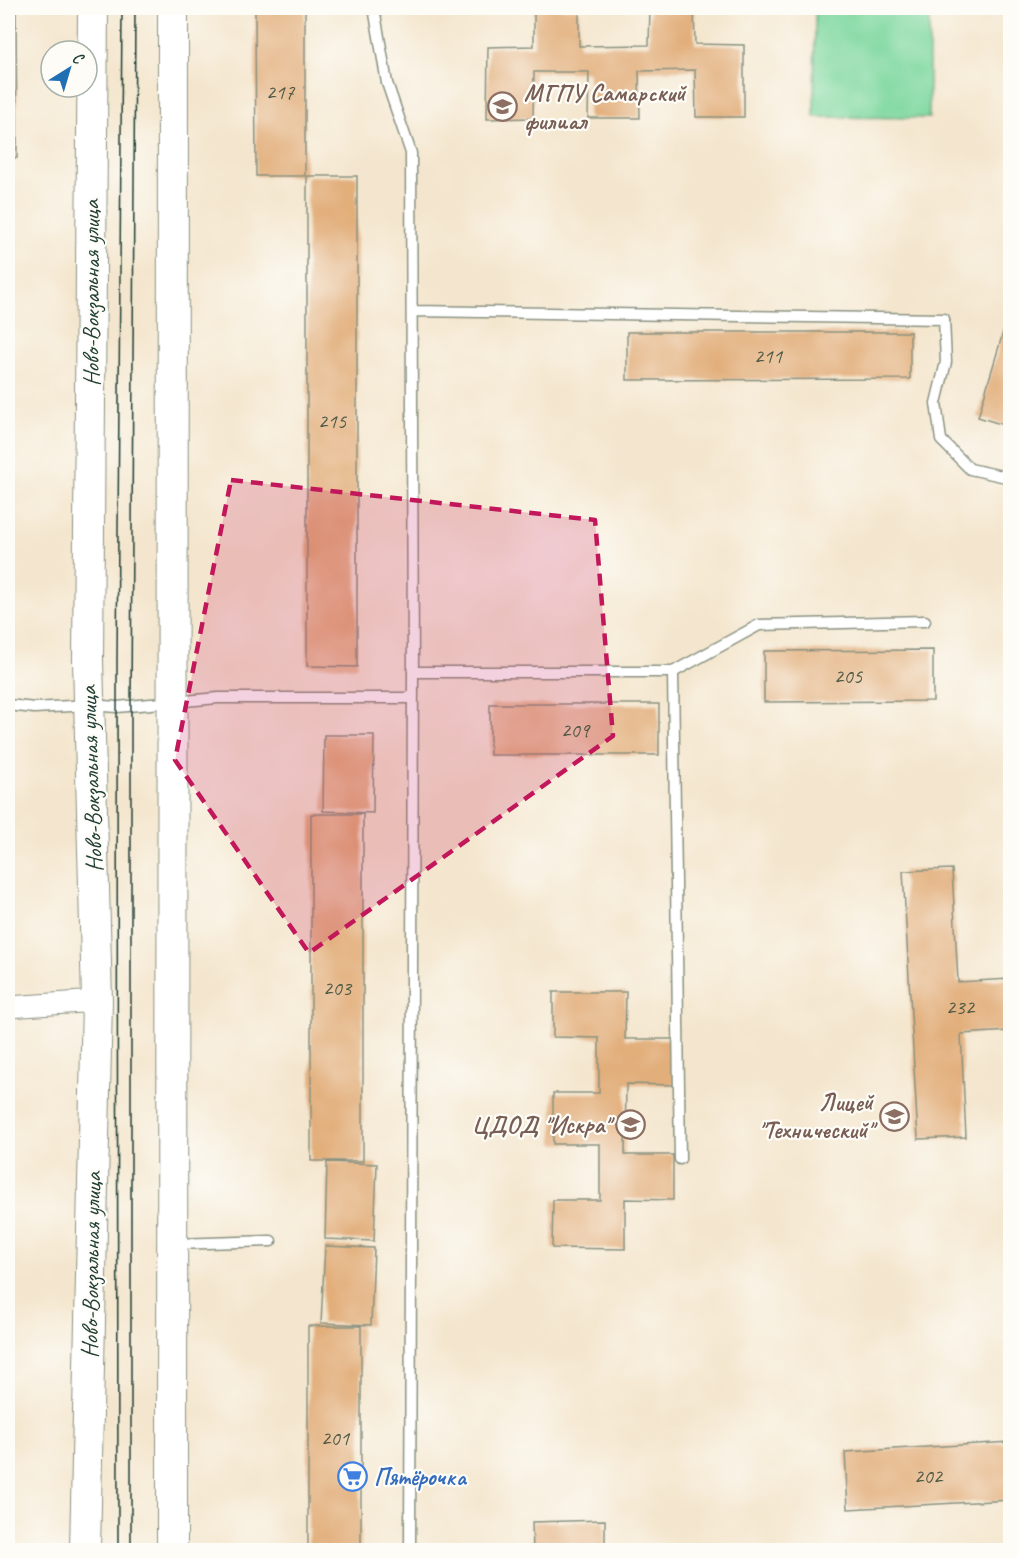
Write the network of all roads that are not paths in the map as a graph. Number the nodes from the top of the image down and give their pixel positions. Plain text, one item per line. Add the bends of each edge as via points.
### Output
1 (93, 8) edge
2 (173, 8) edge
3 (374, 8) edge
4 (412, 311) junction
5 (1011, 476) edge
6 (924, 621) dead end
7 (412, 672) junction
8 (673, 672) junction
9 (412, 698) junction
10 (173, 702) junction
11 (8, 705) edge
12 (89, 705) junction
13 (97, 1001) junction
14 (8, 1007) edge
15 (680, 1159) dead end
16 (271, 1241) dead end
17 (171, 1244) junction
18 (85, 1551) edge
19 (172, 1551) edge
20 (410, 1551) edge

1 - 12 main road, Ново-Вокзальная улица
2 - 10 main road
3 - 4 lane via 387,83 411,153
4 - 5 lane via 944,319 946,362 936,404 941,440 970,470
4 - 7 lane
6 - 8 lane via 759,625
7 - 8 lane
7 - 9 lane
8 - 15 lane
9 - 10 lane via 218,698
9 - 20 lane
10 - 12 lane
10 - 17 main road
11 - 12 lane
12 - 13 main road, Ново-Вокзальная улица
13 - 14 street
13 - 18 main road, Ново-Вокзальная улица
16 - 17 lane
17 - 19 main road

